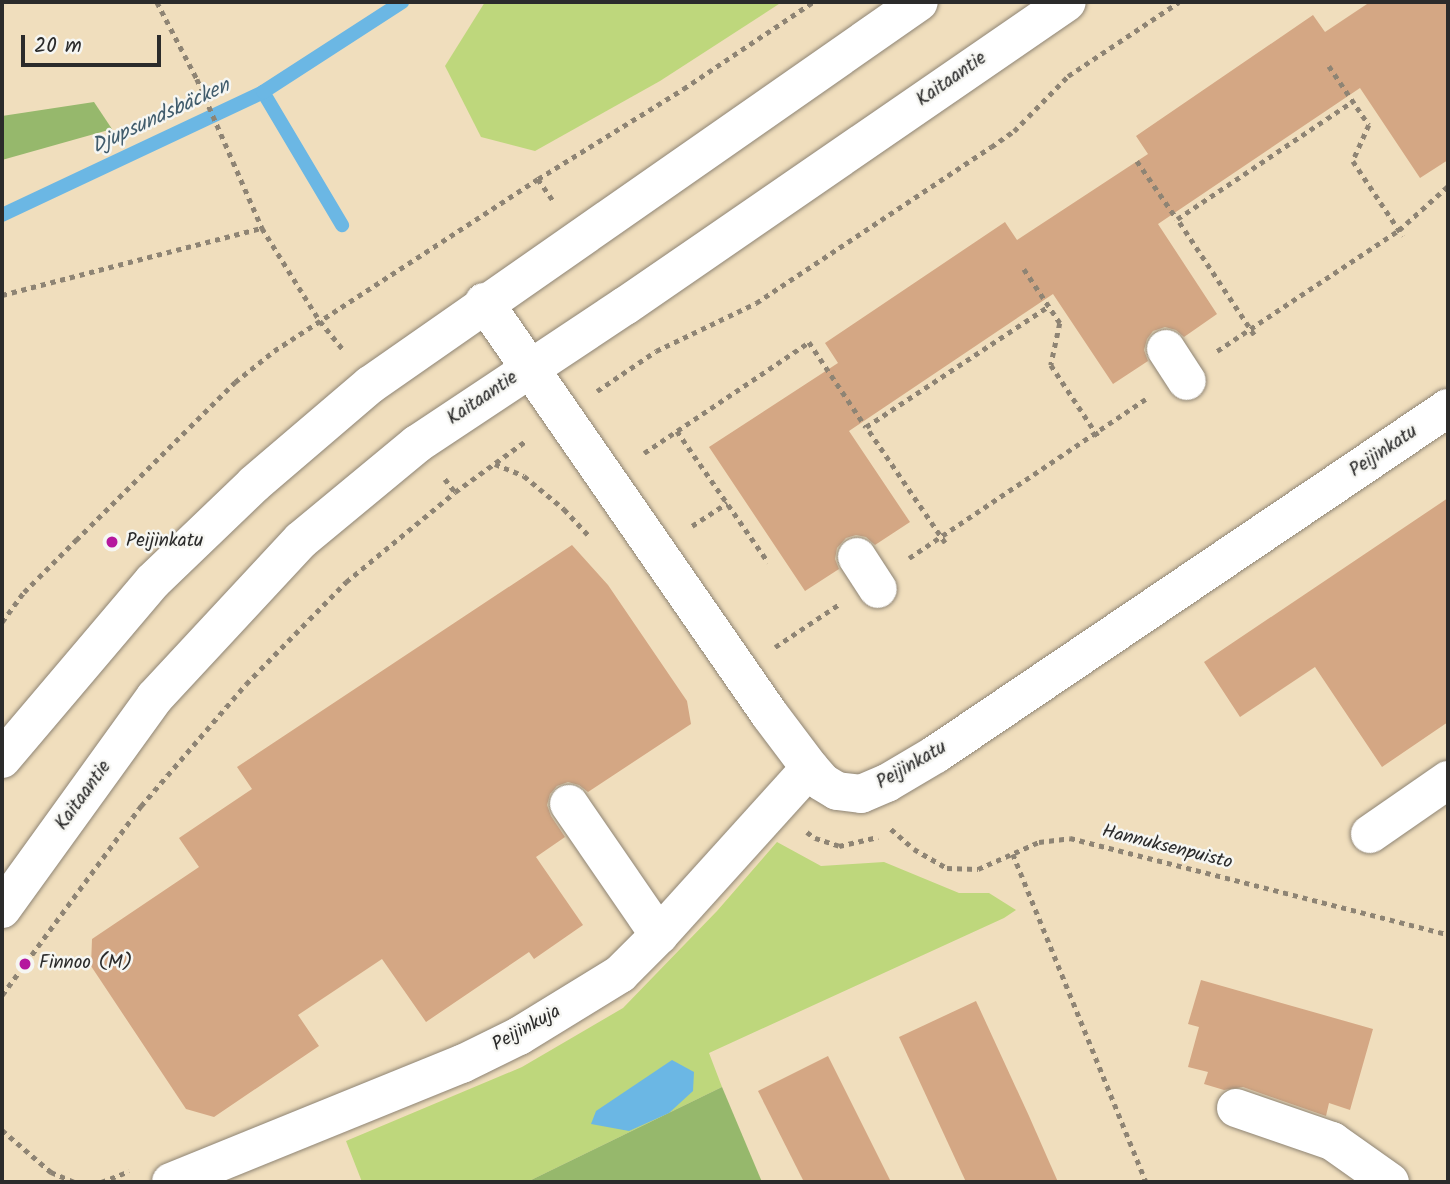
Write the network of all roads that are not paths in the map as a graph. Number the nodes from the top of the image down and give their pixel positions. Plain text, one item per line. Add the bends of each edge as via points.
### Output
1 (919, 2) edge
2 (1067, 2) edge
3 (484, 302) junction
4 (529, 368) junction
5 (1448, 408) edge
6 (2, 759) edge
7 (810, 768) junction
8 (1448, 780) edge
9 (569, 804) dead end
10 (1370, 834) dead end
11 (2, 909) edge
12 (659, 935) junction
13 (1236, 1108) dead end
14 (171, 1182) edge
15 (1390, 1182) edge

1 - 3 main road
2 - 4 main road, Kaitaantie
3 - 4 main road, Peijinkatu
3 - 6 main road via 370,385 254,484 153,582
4 - 7 main road, Peijinkatu
4 - 11 main road, Kaitaantie via 417,444 301,540 155,697
5 - 7 main road, Peijinkatu via 978,727 887,783 861,794 837,791
7 - 12 main road, Peijinkuja
8 - 10 main road
9 - 12 main road
12 - 14 main road, Peijinkuja via 620,974 519,1036 421,1082
13 - 15 main road via 1332,1141

